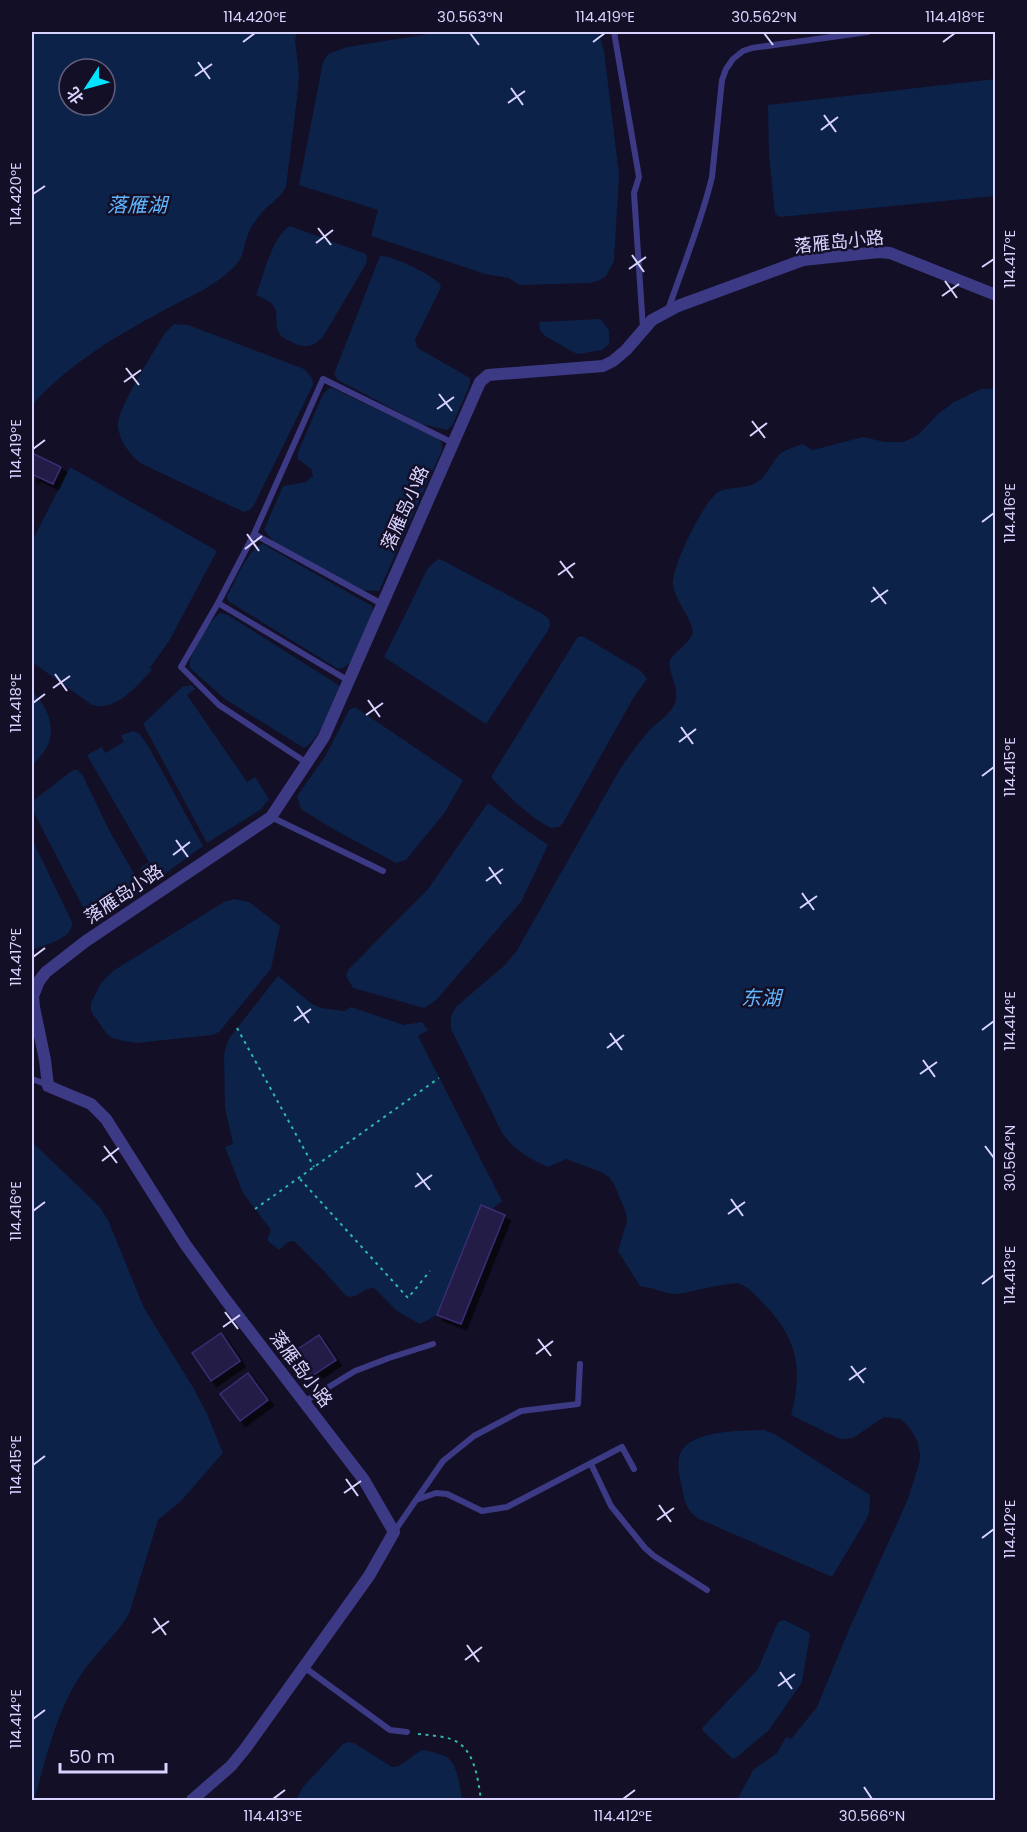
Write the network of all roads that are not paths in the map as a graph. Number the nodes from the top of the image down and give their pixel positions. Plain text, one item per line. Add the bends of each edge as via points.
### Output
1 (614, 32) edge
2 (868, 32) edge
3 (996, 295) edge
4 (668, 310) junction
5 (643, 329) junction
6 (453, 443) junction
7 (254, 534) junction
8 (218, 603) junction
9 (382, 604) junction
10 (350, 681) junction
11 (307, 763) junction
12 (271, 817) junction
13 (383, 871) dead end
14 (32, 1079) edge
15 (48, 1086) junction
16 (433, 1344) dead end
17 (580, 1364) dead end
18 (304, 1402) junction
19 (591, 1464) junction
20 (634, 1469) dead end
21 (416, 1500) junction
22 (394, 1532) junction
23 (707, 1590) dead end
24 (304, 1667) junction
25 (407, 1732) road end
26 (192, 1800) edge

1 - 5 lane via 639,177 634,193
2 - 4 lane via 752,48 730,63 722,80 711,184
3 - 4 street, 落雁岛小路 via 901,256 879,252 802,260
4 - 5 street, 落雁岛小路
5 - 6 street, 落雁岛小路 via 619,356 603,366 488,375 480,382
6 - 7 lane via 323,379
6 - 9 street, 落雁岛小路
7 - 8 lane
7 - 9 lane
8 - 10 lane
8 - 11 lane via 181,667 219,705
9 - 10 street, 落雁岛小路
10 - 11 street, 落雁岛小路
11 - 12 street, 落雁岛小路
12 - 13 lane
12 - 15 street, 落雁岛小路 via 86,941 39,981 33,996
14 - 15 lane
15 - 18 street, 落雁岛小路 via 91,1104 106,1119 185,1244
16 - 18 lane via 355,1371
17 - 21 lane via 578,1404 522,1411 474,1436 443,1461
18 - 22 street, 落雁岛小路 via 364,1480
19 - 20 lane via 622,1448
19 - 21 lane via 500,1509 482,1511 442,1493
19 - 23 lane via 611,1506 645,1548
21 - 22 lane
22 - 24 street via 369,1576
24 - 25 lane via 390,1730
24 - 26 street via 231,1766

